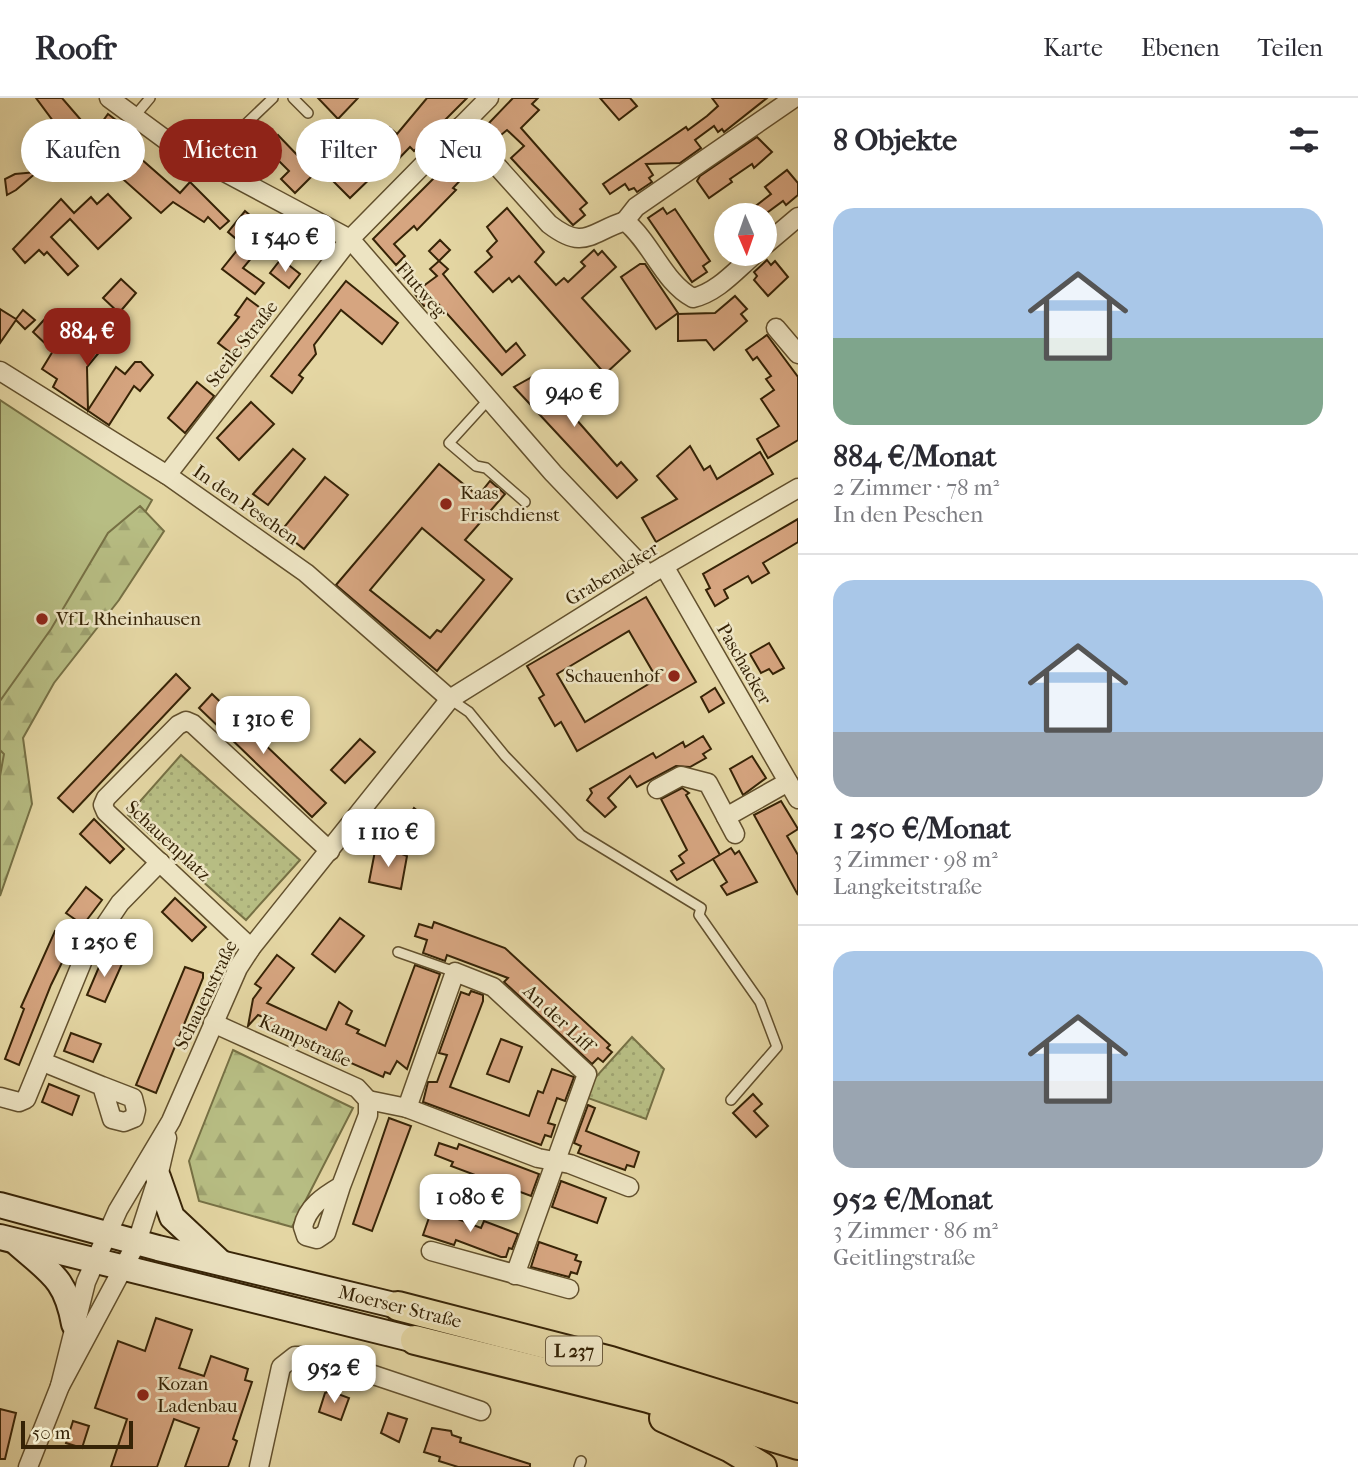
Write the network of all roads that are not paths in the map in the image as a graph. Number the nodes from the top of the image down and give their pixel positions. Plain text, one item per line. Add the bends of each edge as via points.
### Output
1 (109, 98) edge
2 (150, 98) edge
3 (273, 98) edge
4 (293, 98) edge
5 (489, 98) edge
6 (794, 98) edge
7 (308, 113) dead end
8 (134, 117) junction
9 (251, 119) edge
10 (468, 119) edge
11 (159, 135) edge
12 (415, 173) edge
13 (506, 176) edge
14 (243, 182) edge
15 (798, 217) edge
16 (625, 221) junction
17 (777, 235) edge
18 (350, 239) junction
19 (741, 266) edge
20 (776, 328) dead end
21 (798, 354) edge
22 (0, 371) edge
23 (489, 399) junction
24 (167, 475) junction
25 (798, 488) edge
26 (525, 502) dead end
27 (664, 566) junction
28 (648, 576) junction
29 (450, 699) junction
30 (788, 782) junction
31 (657, 789) dead end
32 (798, 799) edge
33 (726, 817) junction
34 (735, 834) dead end
35 (330, 851) junction
36 (160, 862) junction
37 (251, 948) junction
38 (398, 952) dead end
39 (455, 972) junction
40 (213, 1023) junction
41 (43, 1062) junction
42 (103, 1086) dead end
43 (0, 1097) edge
44 (368, 1100) junction
45 (731, 1100) dead end
46 (407, 1108) junction
47 (170, 1121) junction
48 (555, 1160) junction
49 (158, 1177) junction
50 (341, 1186) dead end
51 (629, 1187) dead end
52 (0, 1205) edge
53 (109, 1234) junction
54 (7, 1239) edge
55 (137, 1242) junction
56 (431, 1251) dead end
57 (96, 1259) junction
58 (219, 1262) junction
59 (124, 1267) junction
60 (514, 1275) junction
61 (569, 1289) dead end
62 (398, 1306) joint
63 (74, 1324) junction
64 (415, 1340) joint
65 (60, 1386) junction
66 (598, 1386) junction
67 (481, 1411) dead end
68 (798, 1419) edge
69 (798, 1446) edge
70 (31, 1466) edge
71 (259, 1467) edge
72 (762, 1467) edge

1 - 8 street, Flutweg
2 - 8 lane
3 - 9 lane
4 - 7 lane
5 - 10 street, Steile Straße
6 - 16 street via 636,207
8 - 11 street, Flutweg
12 - 18 street, Steile Straße
13 - 16 street via 549,224 574,240
14 - 18 street, Flutweg
15 - 17 street
16 - 19 street via 679,290 693,298 712,290
18 - 23 street, Flutweg
18 - 24 street, Steile Straße
20 - 21 street
22 - 24 street, In den Peschen
23 - 26 lane via 449,443
23 - 28 street, Flutweg
24 - 29 street, In den Peschen via 306,573
25 - 27 street, Grabenacker
27 - 28 street, Grabenacker
27 - 30 street, Paschacker
28 - 29 street, Grabenacker
29 - 35 street, Schauenstraße
29 - 45 lane via 469,712 581,835 701,908 699,915 760,1002 777,1047
30 - 32 street, Paschacker
30 - 33 street
31 - 33 street via 681,776 708,783
33 - 34 street
35 - 36 street, Schauenplatz via 186,721 103,805
35 - 37 street, Schauenstraße
36 - 37 street, Schauenplatz
36 - 41 street via 101,928 73,983
37 - 40 street, Schauenstraße
38 - 39 lane, An der Liff
39 - 46 street
39 - 48 street, An der Liff via 494,987 587,1074
40 - 44 street, Kampstraße via 358,1088
40 - 47 street, Schauenstraße
41 - 42 street
41 - 43 street via 30,1093 19,1102
44 - 46 street
44 - 50 street via 368,1115
46 - 48 street via 538,1158
47 - 49 street, Schauenstraße
47 - 53 street, Schauenstraße
48 - 51 street
48 - 60 street, An der Liff
49 - 55 street, Schauenstraße
49 - 58 main road via 172,1217
52 - 53 main road, Moerser Straße / L 237
53 - 55 main road, Moerser Straße / L 237
53 - 57 street, Schauenstraße
54 - 57 main road, Moerser Straße / L 237
54 - 63 main road via 61,1282
55 - 58 main road, Moerser Straße / L 237
55 - 59 street, Schauenstraße
56 - 60 street
57 - 59 main road, Moerser Straße / L 237
57 - 63 street, Schauenstraße
58 - 62 main road, Moerser Straße / L 237
59 - 64 main road, Moerser Straße / L 237
59 - 65 street, Schauenstraße
60 - 61 street
62 - 68 highway, Moerser Straße / L 237 via 611,1361
63 - 65 street, Schauenstraße
64 - 66 highway, Moerser Straße / L 237
65 - 70 street, Schauenstraße
66 - 69 highway, Moerser Straße / L 237 via 738,1424
66 - 72 highway, L 237 via 612,1403 659,1416
67 - 71 street via 317,1356 295,1356 281,1367

